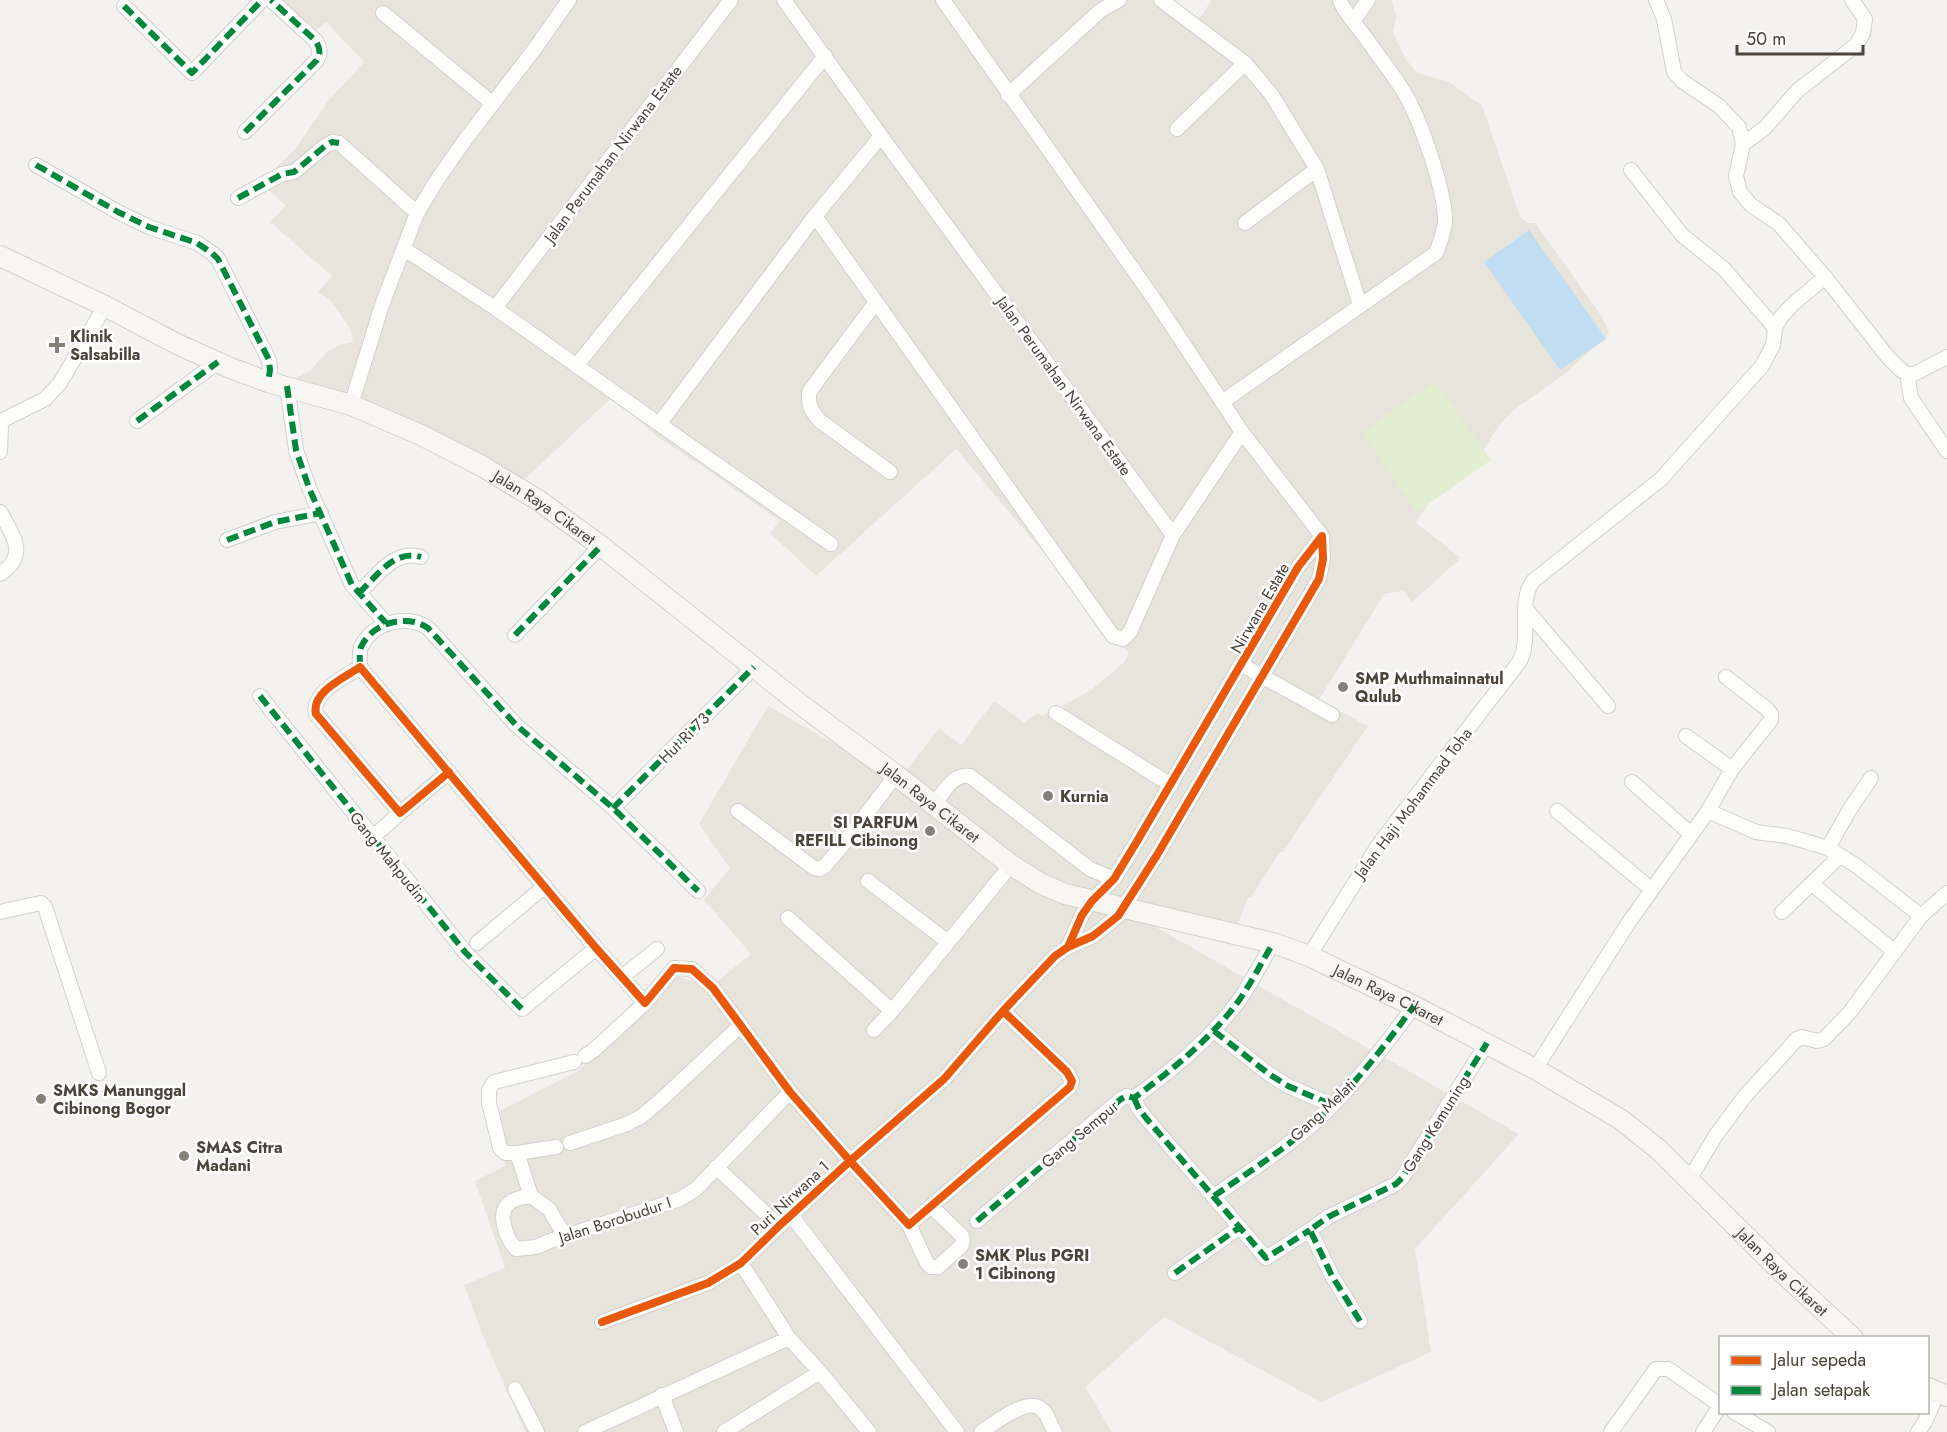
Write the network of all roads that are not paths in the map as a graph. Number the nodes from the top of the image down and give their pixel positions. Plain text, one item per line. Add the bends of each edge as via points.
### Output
1 (262, 0) edge
2 (271, 0) edge
3 (550, 0) edge
4 (731, 0) edge
5 (784, 0) edge
6 (943, 0) edge
7 (1119, 0) edge
8 (1161, 0) edge
9 (1340, 0) edge
10 (1368, 0) edge
11 (1656, 0) edge
12 (1851, 0) edge
13 (565, 5) edge
14 (1097, 5) edge
15 (124, 6) dead end
16 (382, 13) dead end
17 (1354, 20) junction
18 (825, 56) junction
19 (1245, 63) junction
20 (1008, 95) junction
21 (493, 104) junction
22 (1177, 129) dead end
23 (245, 132) dead end
24 (881, 136) junction
25 (1743, 144) junction
26 (36, 165) dead end
27 (1317, 169) junction
28 (1631, 170) dead end
29 (238, 198) dead end
30 (417, 213) junction
31 (815, 216) junction
32 (1245, 223) dead end
33 (404, 249) junction
34 (0, 256) edge
35 (1825, 277) junction
36 (876, 302) junction
37 (1360, 305) junction
38 (105, 306) junction
39 (495, 308) junction
40 (1775, 328) junction
41 (1947, 357) edge
42 (218, 362) junction
43 (577, 365) junction
44 (1907, 374) junction
45 (277, 384) junction
46 (1222, 402) junction
47 (351, 405) junction
48 (137, 421) dead end
49 (659, 424) junction
50 (1242, 432) junction
51 (1947, 451) edge
52 (0, 452) edge
53 (890, 472) dead end
54 (0, 512) edge
55 (321, 513) junction
56 (1173, 535) junction
57 (1322, 536) junction
58 (226, 540) dead end
59 (831, 544) dead end
60 (601, 546) junction
61 (421, 557) dead end
62 (0, 574) edge
63 (359, 593) junction
64 (1526, 609) junction
65 (386, 623) junction
66 (515, 635) dead end
67 (1242, 665) junction
68 (360, 667) junction
69 (754, 667) junction
70 (1262, 676) junction
71 (1726, 677) dead end
72 (260, 696) dead end
73 (1608, 706) dead end
74 (1056, 713) dead end
75 (1332, 715) dead end
76 (1686, 736) dead end
77 (1732, 769) junction
78 (449, 772) junction
79 (896, 775) junction
80 (1871, 778) dead end
81 (1632, 782) dead end
82 (1171, 785) junction
83 (934, 804) junction
84 (613, 808) junction
85 (738, 811) dead end
86 (1557, 811) dead end
87 (1708, 811) junction
88 (400, 813) junction
89 (1691, 834) junction
90 (373, 837) junction
91 (1828, 848) junction
92 (1840, 856) junction
93 (1011, 865) junction
94 (1114, 879) junction
95 (868, 880) dead end
96 (1812, 884) junction
97 (545, 886) junction
98 (1651, 889) junction
99 (698, 891) dead end
100 (1947, 893) edge
101 (1092, 901) junction
102 (1125, 908) junction
103 (0, 912) edge
104 (1782, 912) dead end
105 (1921, 916) junction
106 (788, 918) dead end
107 (948, 942) junction
108 (1273, 942) junction
109 (477, 943) dead end
110 (1068, 947) junction
111 (596, 948) junction
112 (657, 949) dead end
113 (1895, 952) junction
114 (1310, 956) junction
115 (623, 976) junction
116 (645, 1003) junction
117 (1414, 1006) junction
118 (892, 1011) junction
119 (1002, 1011) junction
120 (741, 1025) junction
121 (874, 1030) dead end
122 (1214, 1031) junction
123 (1487, 1043) junction
124 (1535, 1069) junction
125 (99, 1072) dead end
126 (790, 1092) junction
127 (1134, 1098) junction
128 (1332, 1105) junction
129 (570, 1143) dead end
130 (556, 1147) dead end
131 (517, 1153) junction
132 (850, 1161) junction
133 (717, 1167) junction
134 (1689, 1180) junction
135 (531, 1196) junction
136 (1214, 1196) junction
137 (931, 1206) junction
138 (791, 1215) junction
139 (977, 1221) dead end
140 (909, 1225) junction
141 (779, 1226) junction
142 (1240, 1227) junction
143 (1310, 1230) junction
144 (565, 1236) junction
145 (741, 1263) junction
146 (1175, 1273) dead end
147 (1360, 1321) dead end
148 (602, 1322) dead end
149 (1851, 1336) edge
150 (789, 1338) junction
151 (820, 1372) junction
152 (515, 1389) dead end
153 (1937, 1392) edge
154 (662, 1395) junction
155 (1719, 1405) edge
156 (1719, 1408) edge
157 (1929, 1412) edge
158 (1736, 1414) edge
159 (1928, 1414) edge
160 (863, 1430) edge
161 (537, 1432) edge
162 (585, 1432) edge
163 (676, 1432) edge
164 (724, 1432) edge
165 (957, 1432) edge
166 (981, 1432) edge
167 (1055, 1432) edge
168 (1611, 1432) edge
169 (1704, 1432) edge
170 (1768, 1432) edge
171 (1918, 1432) edge

1 - 15 street via 192,73
2 - 23 street via 316,41 320,54
3 - 13 street
4 - 39 street, Jalan Perumahan Nirwana Estate
5 - 18 street, Jalan Perumahan Nirwana Estate
6 - 20 street
7 - 14 street
8 - 19 street
9 - 17 street
10 - 17 street
11 - 25 street via 1664,19 1674,72 1732,117
12 - 25 street via 1865,19 1856,45 1797,91 1765,128
13 - 21 street
14 - 20 street
16 - 21 street
17 - 37 street via 1409,102 1431,157 1445,221 1436,253
18 - 24 street, Jalan Perumahan Nirwana Estate
18 - 43 street
19 - 22 street
19 - 27 street via 1271,94
20 - 46 street via 1154,298
21 - 30 street
24 - 31 street
24 - 56 street, Jalan Perumahan Nirwana Estate
25 - 35 street via 1736,176 1740,192 1779,225
26 - 45 street via 118,212 197,243 212,253 269,360
27 - 32 street
27 - 37 street
28 - 40 street via 1682,235 1724,269
29 - 30 street via 282,174 294,172 332,142 339,143
30 - 33 street
31 - 36 street
31 - 49 street
33 - 39 street
33 - 47 street
34 - 38 main road, Jalan Raya Cikaret
35 - 40 street, Jalan Haji Mohammad Toha via 1792,305
35 - 44 street via 1887,356
36 - 53 street via 809,392 808,403 820,421
36 - 56 street via 1113,636 1123,639 1130,632
37 - 46 street
38 - 42 main road, Jalan Raya Cikaret
38 - 52 street via 60,383 45,399 3,420
39 - 43 street
40 - 64 street, Jalan Haji Mohammad Toha via 1769,355 1721,413 1661,479 1533,581 1527,590
41 - 44 street
42 - 45 main road, Jalan Raya Cikaret
42 - 48 street
43 - 49 street
44 - 51 street via 1911,398
45 - 47 main road, Jalan Raya Cikaret
45 - 55 street via 296,450
46 - 50 street
47 - 60 main road, Jalan Raya Cikaret via 480,465 538,500
49 - 59 street
50 - 56 street
50 - 57 street
54 - 62 street via 16,540 17,552
55 - 58 street via 275,522
55 - 63 street
57 - 67 street, Nirwana Estate via 1298,567
57 - 70 street via 1319,579
60 - 66 street
60 - 69 main road, Jalan Raya Cikaret
61 - 63 street via 399,556
63 - 65 street
64 - 73 street
64 - 114 street, Jalan Haji Mohammad Toha via 1525,650 1520,661 1385,836
65 - 68 street via 361,648
65 - 84 street via 406,620 428,628 516,724
67 - 70 street
67 - 82 street, Nirwana Estate
68 - 78 street
68 - 88 street via 324,692 315,707 316,714
69 - 79 main road, Jalan Raya Cikaret
69 - 84 street, Hut Ri 73
70 - 75 street
70 - 102 street
71 - 77 street via 1771,714 1771,720
72 - 90 street, Gang Mahpudin
74 - 82 street
76 - 77 street
77 - 87 street
78 - 88 street
78 - 97 street
79 - 83 main road, Jalan Raya Cikaret
79 - 85 street via 820,869
80 - 91 street
81 - 89 street
82 - 94 street, Nirwana Estate
83 - 93 main road, Jalan Raya Cikaret
83 - 94 street via 952,782 970,776 1090,869
84 - 99 street
86 - 98 street
87 - 89 street
87 - 91 street via 1756,832
88 - 90 street
89 - 98 street
90 - 111 street, Gang Mahpudin via 465,952 522,1009
91 - 92 street
92 - 96 street
92 - 105 street
93 - 101 main road, Jalan Raya Cikaret via 1040,883
93 - 107 street
94 - 101 street, Nirwana Estate
95 - 107 street
96 - 104 street
96 - 113 street
97 - 109 street
97 - 111 street
98 - 124 street
100 - 105 street
101 - 102 main road, Jalan Raya Cikaret
101 - 110 street, Puri Nirwana 1
102 - 108 main road, Jalan Raya Cikaret
102 - 110 street, Puri Nirwana 1 via 1093,936
103 - 125 street via 41,903 45,906
105 - 113 street
106 - 118 street
107 - 118 street
108 - 114 main road, Jalan Raya Cikaret
108 - 122 street, Gang Sempur via 1240,998
110 - 119 street, Puri Nirwana 1 via 1054,956
111 - 115 street
112 - 115 street
113 - 134 street via 1850,1012 1824,1039 1797,1039 1745,1096
114 - 117 main road, Jalan Raya Cikaret
115 - 116 street
116 - 120 street via 674,968 692,969 713,988
116 - 131 street via 580,1059 494,1082 489,1090 489,1103 500,1148 505,1153
117 - 123 main road, Jalan Raya Cikaret
117 - 128 street, Gang Melati via 1380,1053
118 - 121 street
119 - 132 street, Puri Nirwana 1 via 944,1079
119 - 137 street via 1067,1072 1072,1082
120 - 126 street
120 - 129 street via 642,1116
122 - 127 street, Gang Sempur via 1176,1067
122 - 128 street via 1288,1086
123 - 124 main road, Jalan Raya Cikaret
123 - 143 street, Gang Kemuning via 1402,1178
124 - 134 main road, Jalan Raya Cikaret via 1620,1119
126 - 132 street
126 - 133 street, Jalan Borobudur I
127 - 136 street via 1146,1118
127 - 139 street, Gang Sempur via 1121,1099
128 - 136 street, Gang Melati via 1292,1141
130 - 131 street
131 - 135 street
132 - 138 street, Puri Nirwana 1
132 - 140 street
133 - 141 street
133 - 144 street, Jalan Borobudur I via 680,1199
134 - 149 main road, Jalan Raya Cikaret
135 - 144 street via 549,1209
135 - 144 street, Jalan Borobudur I via 513,1201 505,1209 507,1237 516,1249 528,1249
136 - 142 street
137 - 140 street
137 - 140 street via 963,1240 938,1267 927,1263
138 - 141 street, Puri Nirwana 1
138 - 165 street, Puri Nirwana 1
141 - 145 street, Puri Nirwana 1
142 - 143 street, Gang Kemuning via 1266,1258
142 - 146 street
143 - 147 street
145 - 148 street, Puri Nirwana 1 via 708,1282
145 - 150 street
150 - 151 street
150 - 154 street
151 - 160 street
151 - 164 street
152 - 161 street
153 - 157 street
154 - 162 street
154 - 163 street
155 - 168 street via 1668,1369 1656,1369
156 - 169 street
158 - 170 street
159 - 171 street
166 - 167 street via 1029,1405 1043,1410

